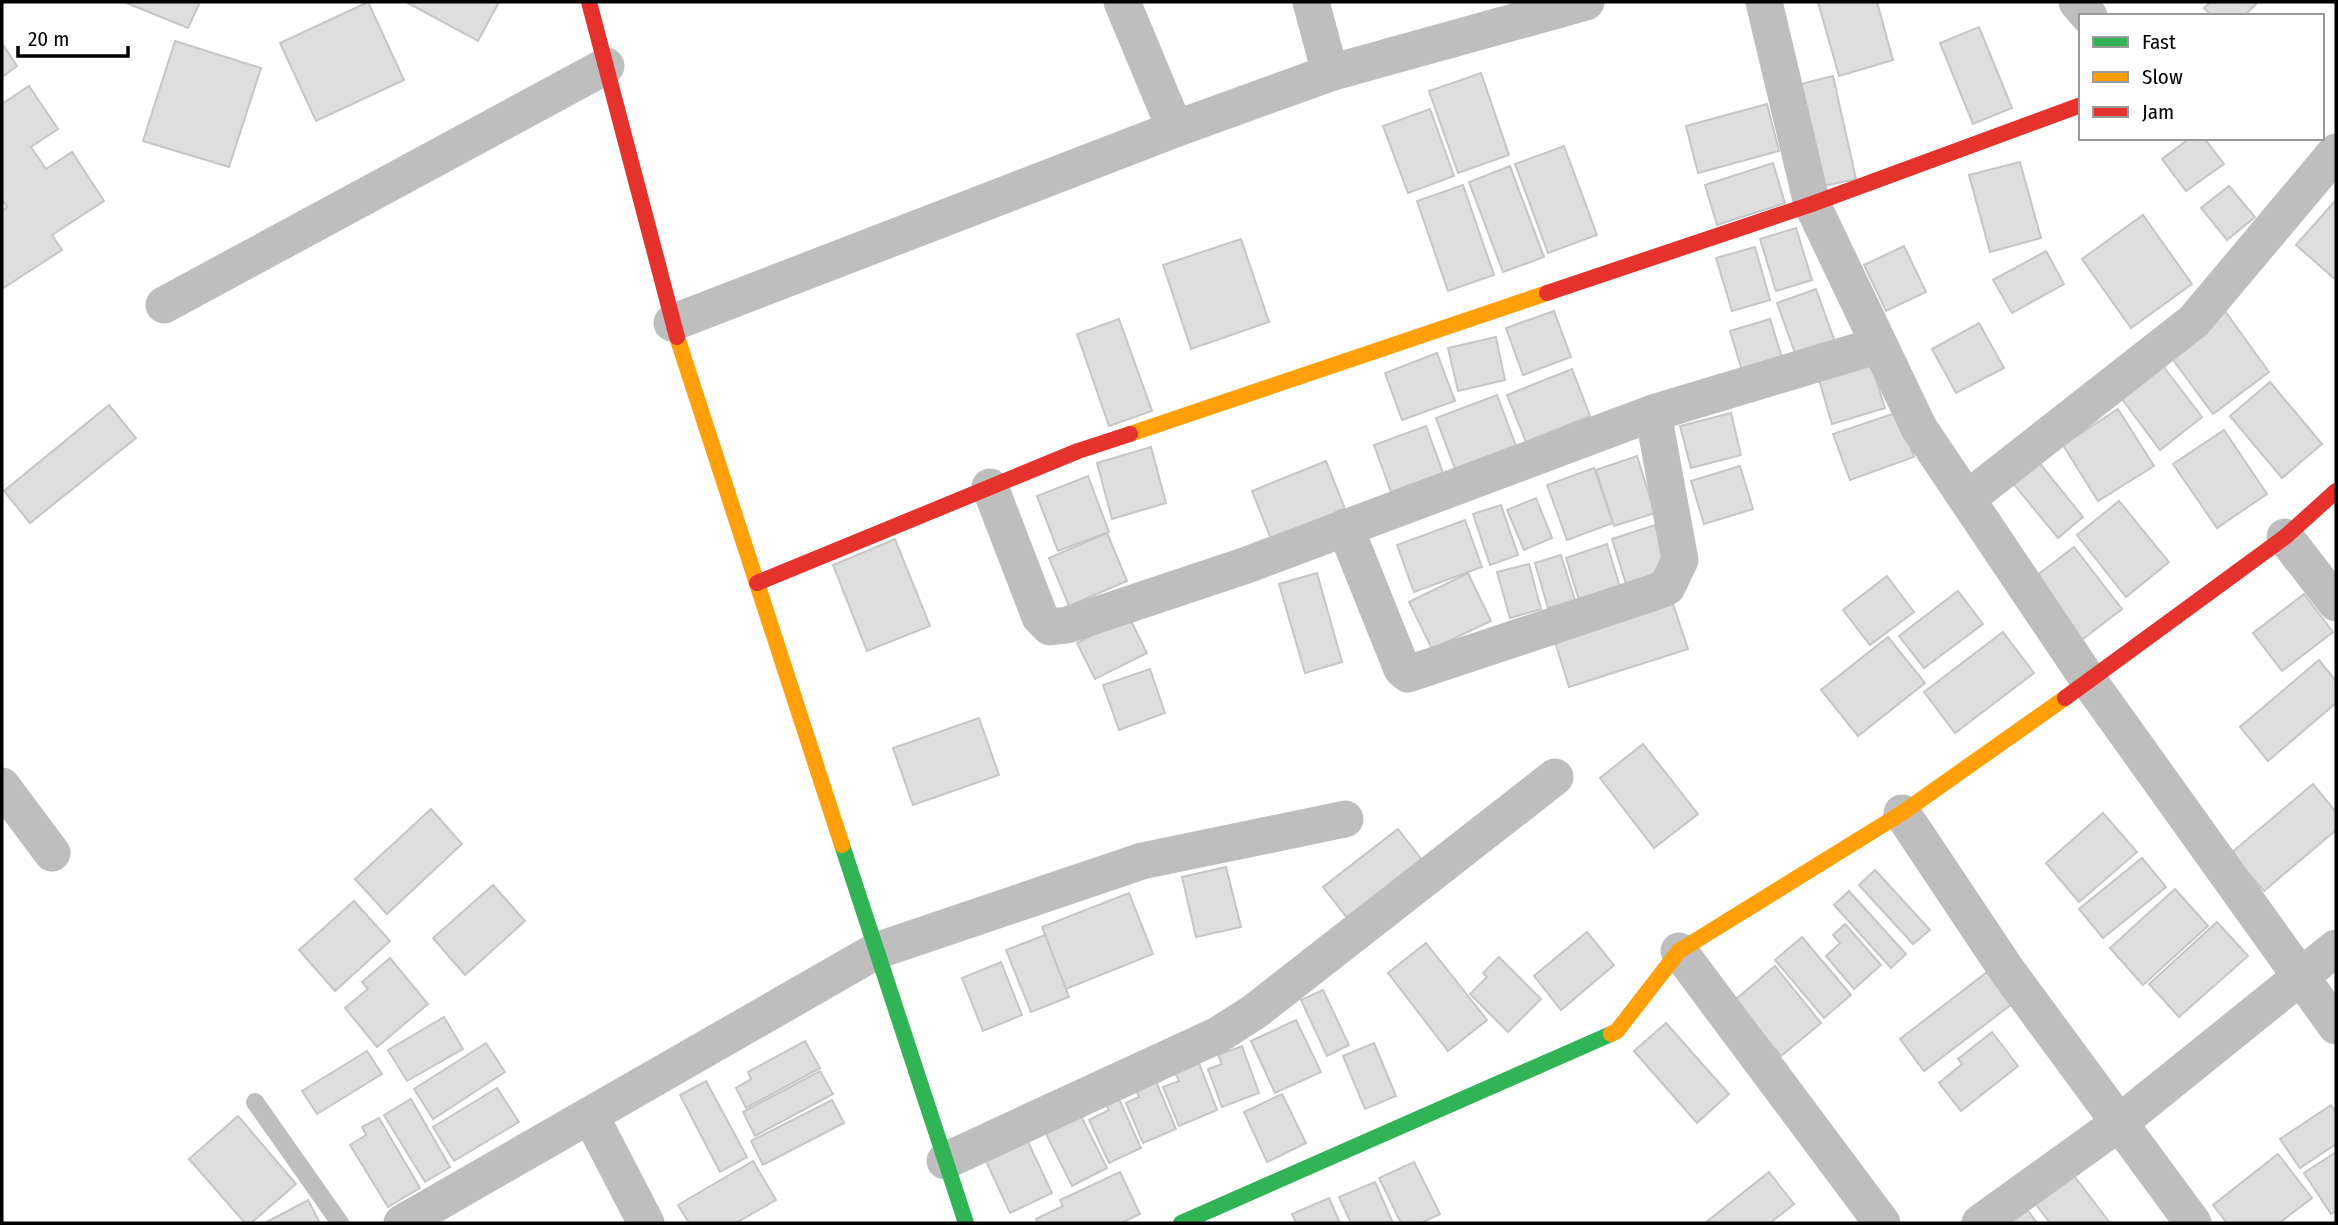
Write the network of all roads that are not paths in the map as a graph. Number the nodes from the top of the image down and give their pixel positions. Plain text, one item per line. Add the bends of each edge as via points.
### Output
1 (589, 2) edge
2 (1122, 2) edge
3 (1311, 2) edge
4 (1586, 2) edge
5 (1764, 2) edge
6 (1543, 8) edge
7 (606, 66) junction
8 (1330, 74) junction
9 (2079, 106) edge
10 (1175, 129) junction
11 (2336, 152) edge
12 (1812, 204) junction
13 (164, 305) dead end
14 (672, 323) junction
15 (1879, 345) junction
16 (1653, 413) junction
17 (990, 487) junction
18 (2336, 491) edge
19 (1967, 499) junction
20 (1345, 527) junction
21 (2285, 537) junction
22 (757, 583) junction
23 (2336, 603) edge
24 (2089, 681) junction
25 (1555, 777) dead end
26 (2, 786) edge
27 (1902, 813) junction
28 (1345, 819) dead end
29 (52, 853) dead end
30 (2336, 948) edge
31 (876, 951) junction
32 (1679, 951) junction
33 (2300, 978) junction
34 (2336, 1026) edge
35 (255, 1102) dead end
36 (590, 1115) junction
37 (2119, 1123) junction
38 (945, 1161) junction
39 (340, 1223) edge
40 (402, 1223) edge
41 (646, 1223) edge
42 (966, 1223) edge
43 (1181, 1223) edge
44 (1882, 1223) edge
45 (1980, 1223) edge
46 (2193, 1223) edge

1 - 7 street
2 - 10 street
3 - 8 street
4 - 6 street
5 - 12 street
6 - 8 street
7 - 13 street
7 - 14 street
8 - 10 street
9 - 12 street
10 - 14 street
11 - 19 street via 2194,321
12 - 15 street
12 - 17 street via 1077,451
14 - 22 street
15 - 16 street
15 - 19 street via 1919,428
16 - 20 street
16 - 20 street via 1680,560 1667,587 1656,592 1408,674 1402,669
17 - 20 street via 1040,617 1051,627 1244,566
17 - 22 street
18 - 21 street
19 - 24 street
21 - 23 street
21 - 24 street
22 - 31 street
24 - 27 street
24 - 33 street
25 - 38 street via 1219,1035
26 - 29 street
27 - 32 street
27 - 37 street via 2006,969
28 - 31 street via 1142,861
30 - 33 street
31 - 36 street
31 - 38 street
32 - 43 street via 1617,1031
32 - 44 street
33 - 34 street
33 - 37 street
35 - 39 lane
36 - 40 street
36 - 41 street
37 - 45 street
37 - 46 street
38 - 42 street

